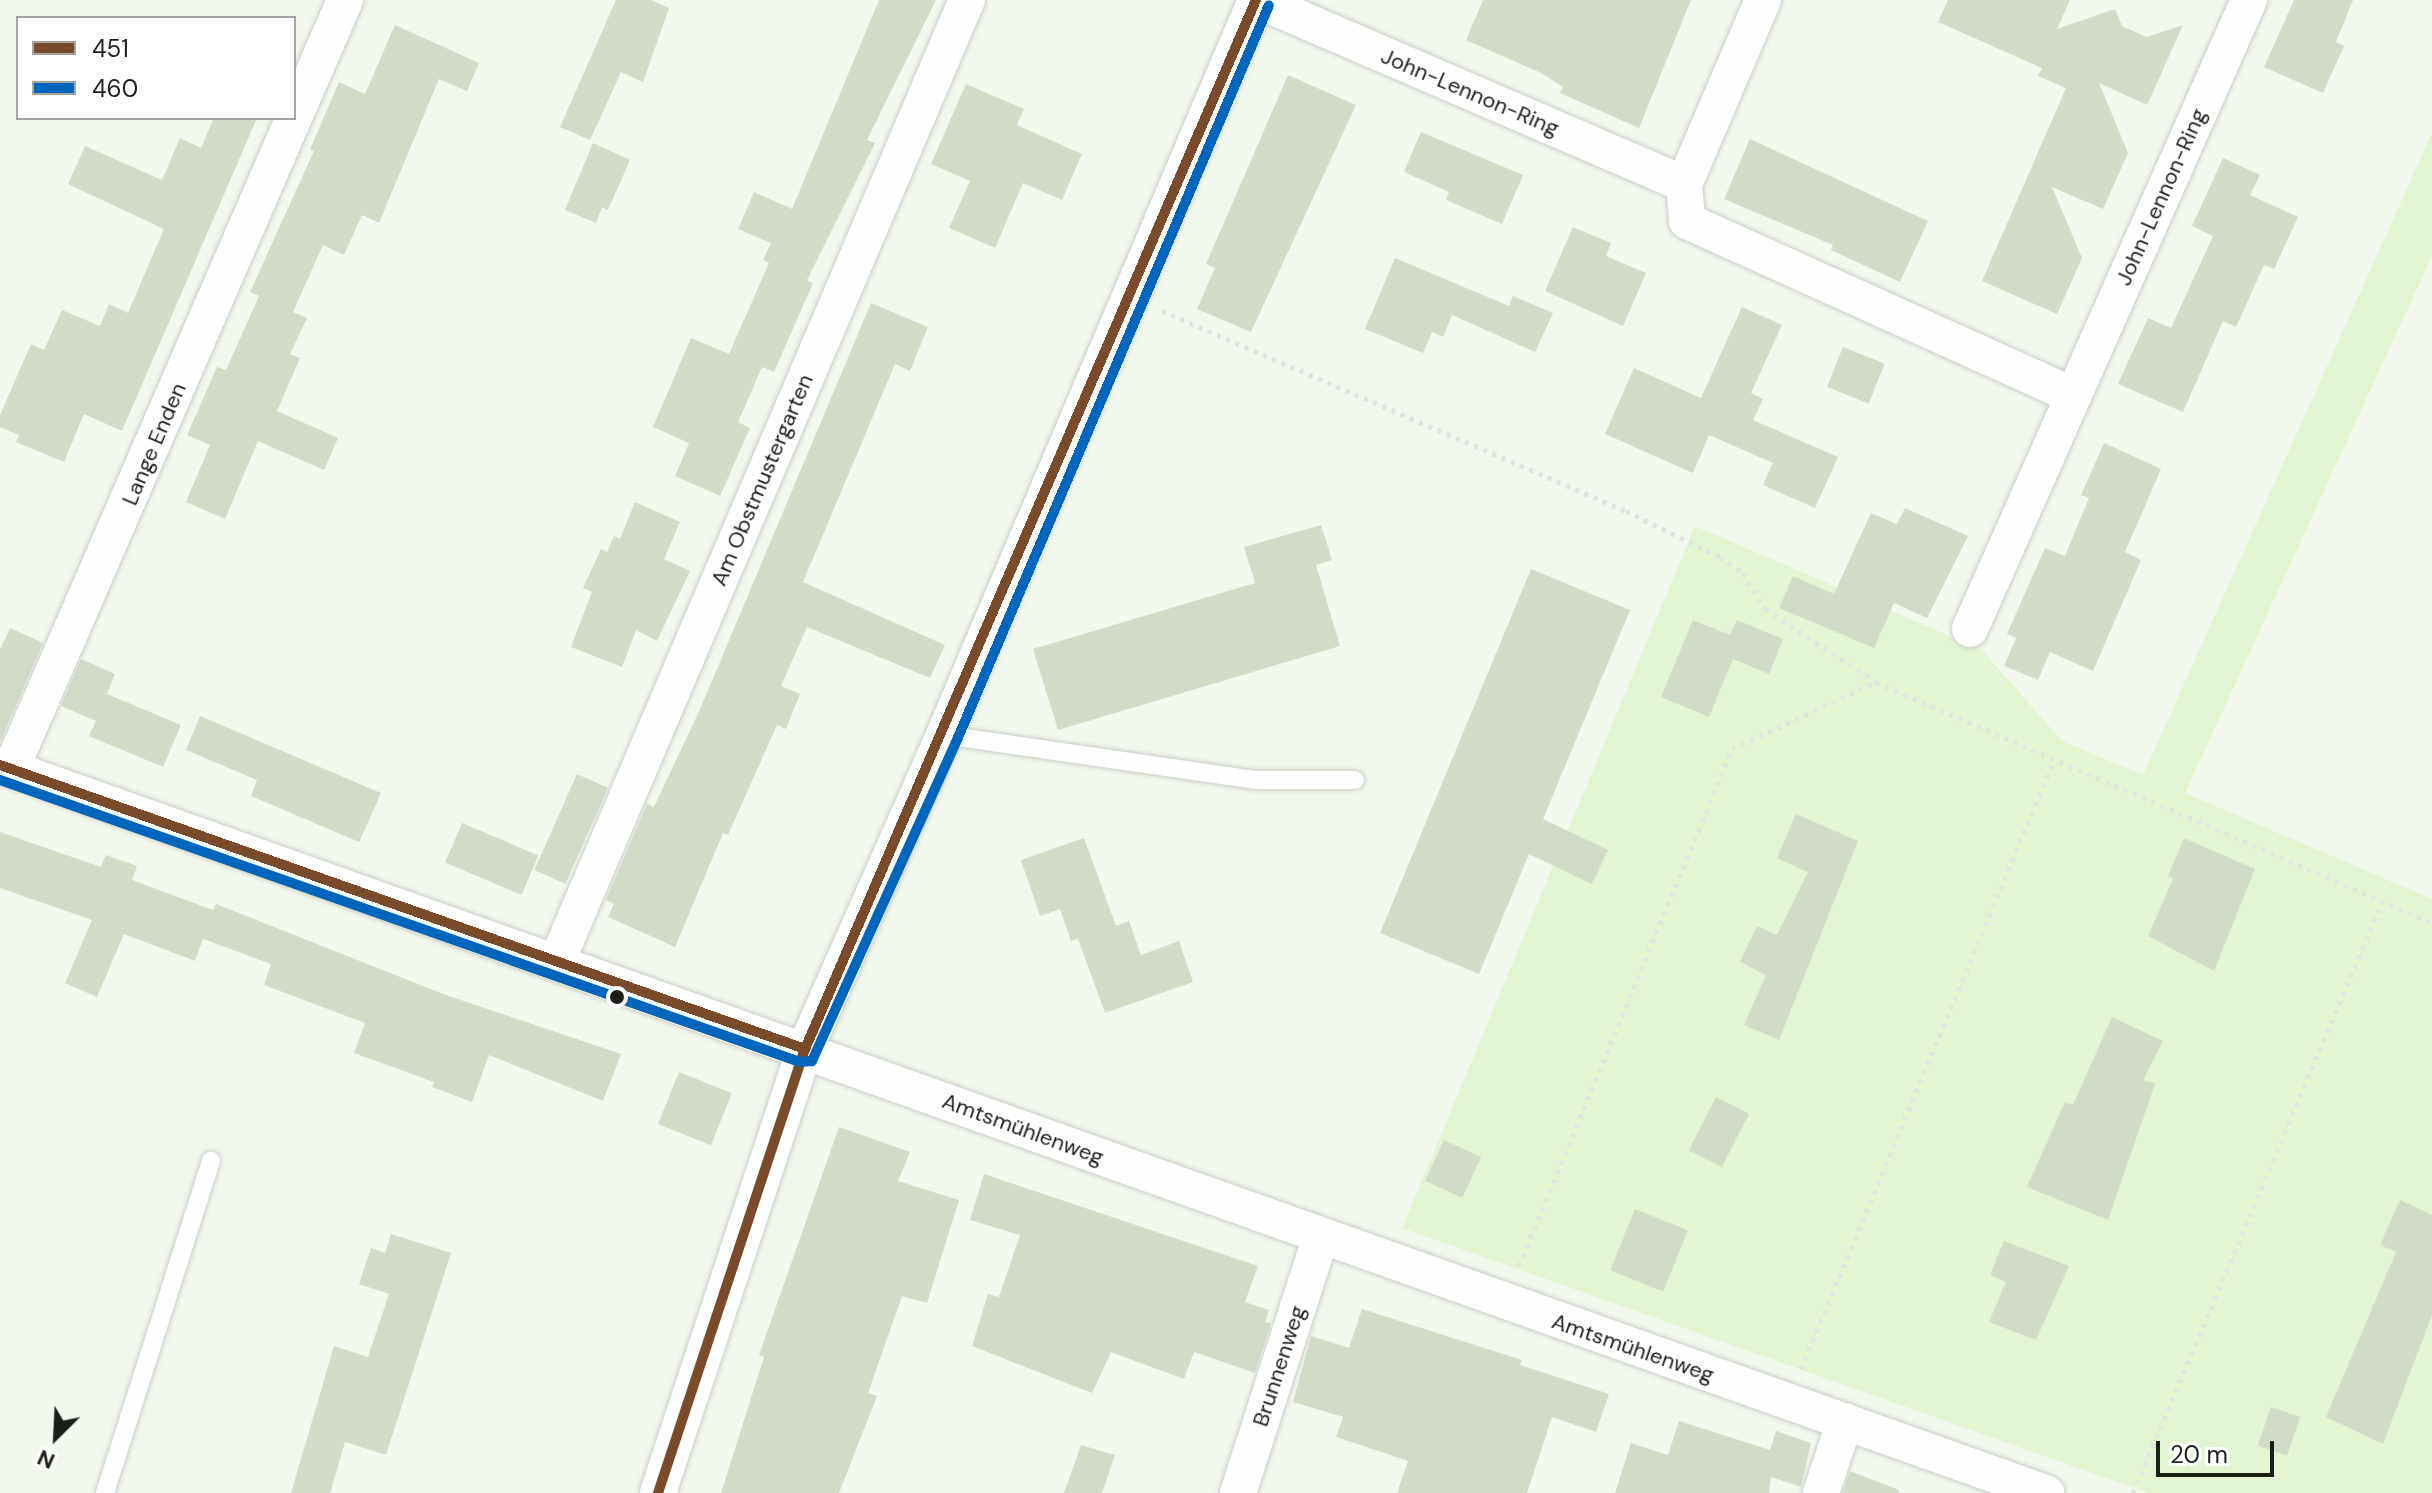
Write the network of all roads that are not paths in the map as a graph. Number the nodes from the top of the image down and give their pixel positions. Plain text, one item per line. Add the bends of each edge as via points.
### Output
1 (345, 0) edge
2 (967, 0) edge
3 (1256, 0) edge
4 (1763, 0) edge
5 (2249, 0) edge
6 (296, 111) edge
7 (292, 120) edge
8 (1684, 184) junction
9 (2072, 395) junction
10 (1970, 629) dead end
11 (944, 735) junction
12 (6, 767) edge
13 (1355, 780) dead end
14 (557, 961) junction
15 (805, 1049) junction
16 (211, 1161) dead end
17 (1320, 1239) junction
18 (1845, 1421) junction
19 (105, 1493) edge
20 (658, 1493) edge
21 (1238, 1493) edge
22 (1821, 1493) edge
23 (2046, 1493) edge

1 - 6 street, Lange Enden
2 - 14 street, Am Obstmustergarten
3 - 8 street, John-Lennon-Ring
3 - 11 street
4 - 8 street
5 - 9 street, John-Lennon-Ring
7 - 12 street, Lange Enden
8 - 9 street via 1687,221
9 - 10 street, John-Lennon-Ring
11 - 13 lane via 1255,780
11 - 15 street
12 - 14 street, Amtsmühlenweg
14 - 15 street, Amtsmühlenweg
15 - 17 street, Amtsmühlenweg
15 - 20 street
16 - 19 lane
17 - 18 street, Amtsmühlenweg
17 - 21 street, Brunnenweg
18 - 22 street
18 - 23 street, Amtsmühlenweg

